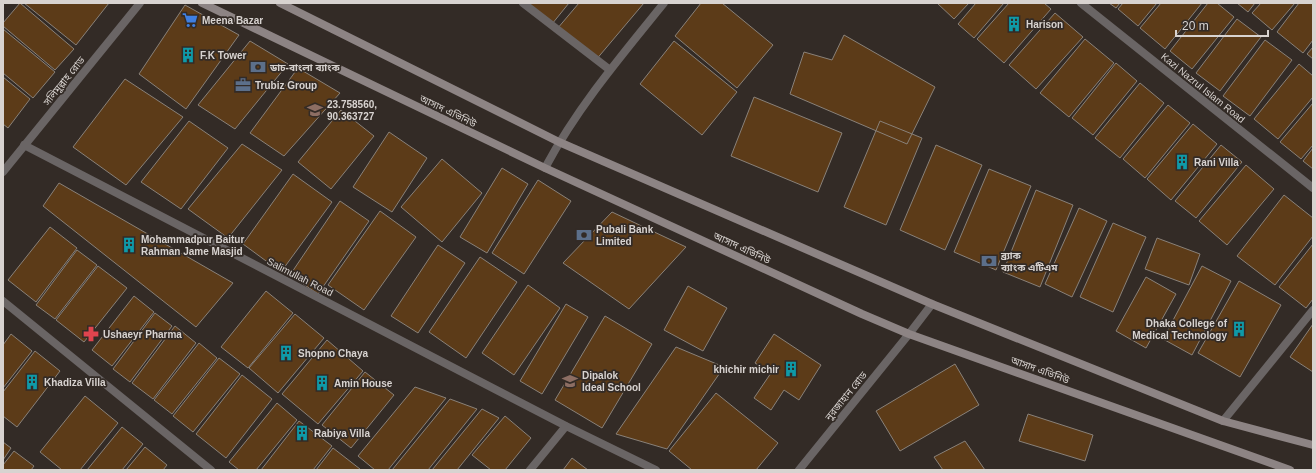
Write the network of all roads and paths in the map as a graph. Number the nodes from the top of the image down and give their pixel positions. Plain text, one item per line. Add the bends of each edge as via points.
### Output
1 (140, 3) edge
2 (202, 3) edge
3 (280, 3) edge
4 (523, 3) edge
5 (664, 3) edge
6 (1081, 3) edge
7 (610, 70) junction
8 (559, 142) junction
9 (24, 145) junction
10 (545, 168) junction
11 (3, 172) edge
12 (1313, 188) edge
13 (3, 301) edge
14 (932, 304) junction
15 (1313, 310) edge
16 (910, 334) junction
17 (1223, 421) junction
18 (566, 426) junction
19 (1313, 445) edge
20 (211, 470) edge
21 (530, 470) edge
22 (656, 470) edge
23 (799, 470) edge
24 (1290, 470) edge

1 - 9 street, সলিমুল্লাহ রোড
2 - 10 main road, আসাদ এভিনিউ
3 - 8 main road, আসাদ এভিনিউ
4 - 7 street
5 - 7 street
6 - 12 street, Kazi Nazrul Islam Road
7 - 8 street
8 - 10 street
8 - 14 main road, আসাদ এভিনিউ
9 - 11 street, সলিমুল্লাহ রোড
9 - 18 street, Salimullah Road
10 - 16 main road, আসাদ এভিনিউ
13 - 20 street
14 - 16 street, নুরজাহান রোড
14 - 17 main road, আসাদ এভিনিউ
15 - 17 street
16 - 23 street, নুরজাহান রোড
16 - 24 main road, আসাদ এভিনিউ
17 - 19 main road, আসাদ এভিনিউ
18 - 21 street
18 - 22 street, Salimullah Road

